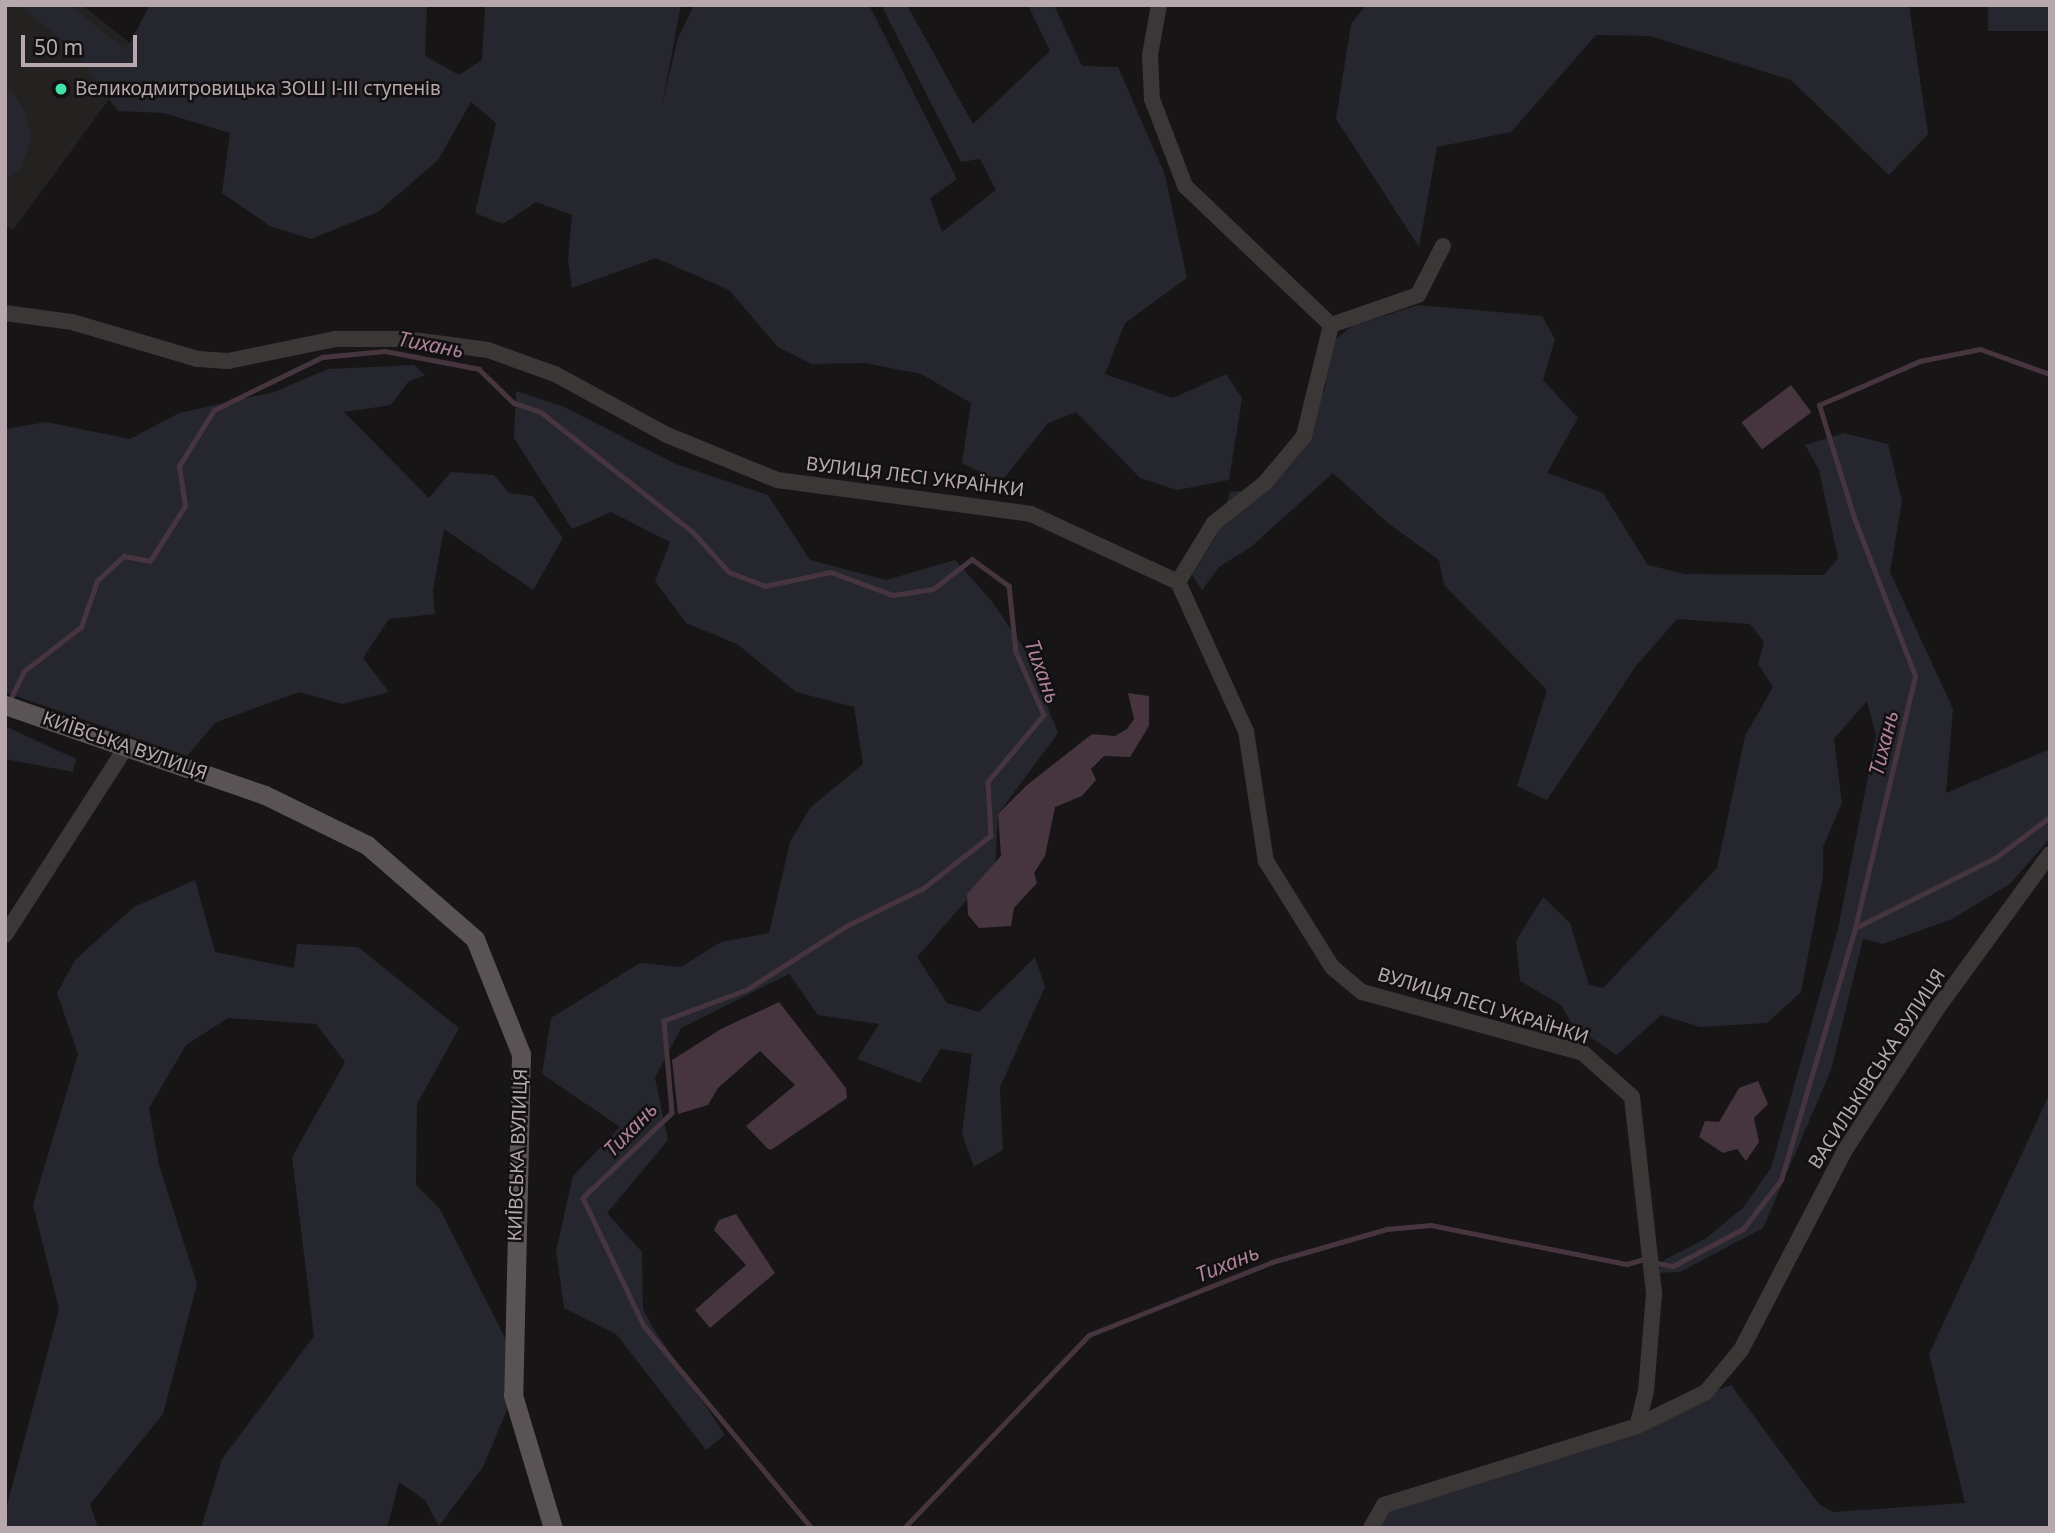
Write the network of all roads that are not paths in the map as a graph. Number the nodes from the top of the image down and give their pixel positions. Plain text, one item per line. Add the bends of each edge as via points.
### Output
1 (1159, 5) edge
2 (1443, 246) dead end
3 (5, 313) edge
4 (1331, 325) junction
5 (1178, 582) junction
6 (5, 705) edge
7 (126, 747) junction
8 (2050, 854) edge
9 (5, 935) edge
10 (1637, 1426) junction
11 (553, 1528) edge
12 (1371, 1528) edge

1 - 4 street via 1150,55 1152,99 1185,186
2 - 4 street via 1418,296
3 - 5 street, ВУЛИЦЯ ЛЕСІ УКРАЇНКИ via 72,322 198,359 228,360 335,339 406,339 488,351 555,374 667,435 776,480 1031,514
4 - 5 street via 1304,436 1265,483 1214,523
5 - 10 street, ВУЛИЦЯ ЛЕСІ УКРАЇНКИ via 1246,731 1266,861 1332,967 1362,992 1583,1053 1632,1097 1654,1294 1646,1391
6 - 7 main road, КИЇВСЬКА ВУЛИЦЯ
7 - 9 street
7 - 11 main road, КИЇВСЬКА ВУЛИЦЯ via 265,795 367,845 475,939 520,1054 513,1395
8 - 10 street, ВАСИЛЬКІВСЬКА ВУЛИЦЯ via 1939,1006 1845,1150 1741,1350 1706,1392
10 - 12 street via 1384,1505

